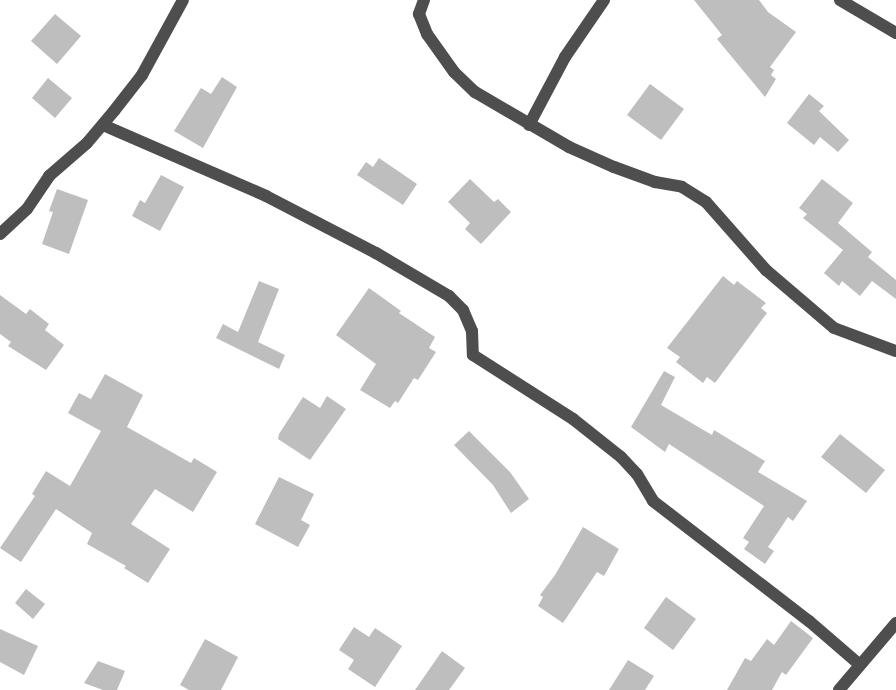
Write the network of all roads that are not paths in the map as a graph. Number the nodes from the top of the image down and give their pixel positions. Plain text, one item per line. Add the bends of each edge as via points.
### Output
1 (183, 0) edge
2 (424, 0) edge
3 (604, 0) edge
4 (840, 0) edge
5 (896, 33) edge
6 (103, 125) junction
7 (529, 125) junction
8 (0, 234) edge
9 (896, 351) edge
10 (896, 623) edge
11 (860, 665) junction
12 (839, 690) edge

1 - 6 street via 142,75
2 - 7 street via 419,14 424,28 454,72 475,92
3 - 7 street via 565,57
4 - 5 street
6 - 8 street via 87,144 49,176 27,209
6 - 11 street via 266,196 376,253 449,296 463,310 472,331 473,355 572,419 621,457 637,474 653,501 809,621
7 - 9 street via 614,167 655,182 682,187 706,202 766,270 834,328
10 - 11 street
11 - 12 street

